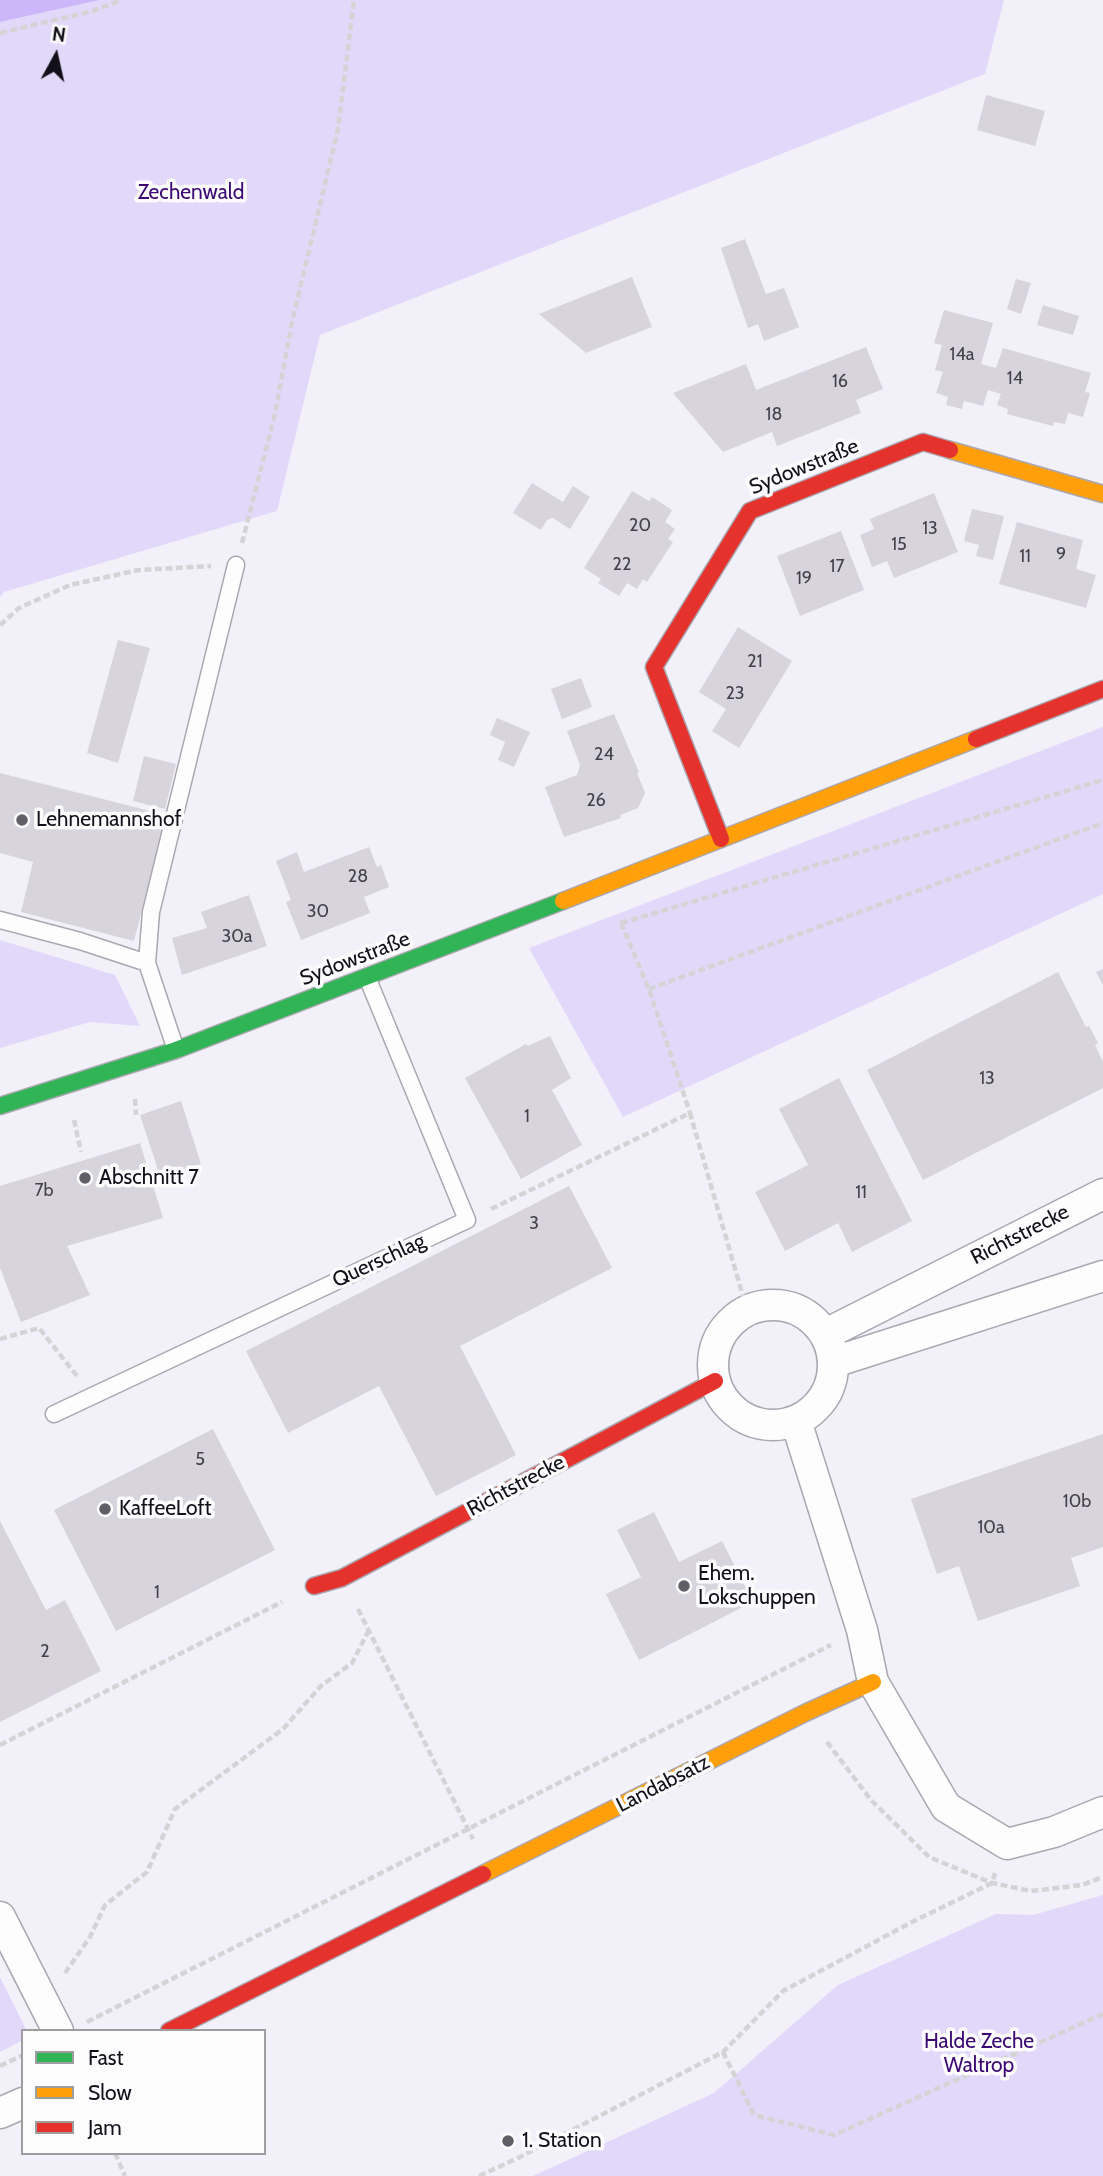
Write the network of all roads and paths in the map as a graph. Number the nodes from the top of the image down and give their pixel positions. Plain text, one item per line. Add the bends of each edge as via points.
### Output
1 (122, 0) edge
2 (354, 0) edge
3 (0, 33) edge
4 (1103, 494) edge
5 (236, 565) junction
6 (0, 625) edge
7 (1103, 690) edge
8 (1103, 780) edge
9 (1103, 823) edge
10 (721, 839) junction
11 (606, 885) junction
12 (0, 920) edge
13 (621, 923) junction
14 (147, 963) junction
15 (367, 978) junction
16 (649, 989) junction
17 (176, 1050) junction
18 (135, 1099) dead end
19 (0, 1106) edge
20 (690, 1113) junction
21 (136, 1115) dead end
22 (74, 1120) dead end
23 (81, 1152) dead end
24 (1103, 1194) edge
25 (467, 1220) junction
26 (1103, 1276) edge
27 (747, 1310) junction
28 (0, 1339) edge
29 (830, 1348) junction
30 (715, 1381) junction
31 (93, 1395) junction
32 (54, 1414) dead end
33 (796, 1421) junction
34 (342, 1578) junction
35 (314, 1586) joint
36 (369, 1630) junction
37 (862, 1630) junction
38 (873, 1682) junction
39 (805, 1713) junction
40 (0, 1745) edge
41 (1103, 1812) edge
42 (469, 1829) junction
43 (488, 1872) junction
44 (1103, 1877) edge
45 (992, 1883) junction
46 (0, 1917) edge
47 (45, 2003) junction
48 (1103, 2014) edge
49 (71, 2028) edge
50 (173, 2029) edge
51 (723, 2052) junction
52 (21, 2056) edge
53 (0, 2066) edge
54 (21, 2103) edge
55 (0, 2113) edge
56 (116, 2155) edge
57 (125, 2176) edge
58 (479, 2176) edge

1 - 3 path
2 - 5 path via 338,129 275,414
4 - 10 street, Sydowstraße via 923,442 750,511 654,667
5 - 6 path via 139,570 70,585 19,608
5 - 14 lane via 151,912
7 - 10 street, Sydowstraße
8 - 13 path
9 - 16 path
10 - 11 street, Sydowstraße
11 - 13 path
11 - 15 street, Sydowstraße
12 - 14 lane
13 - 16 path
14 - 17 lane
15 - 17 street, Sydowstraße
15 - 25 lane
16 - 20 path
17 - 19 street, Sydowstraße
18 - 21 path
20 - 25 path
20 - 27 path
22 - 23 path
24 - 29 street, Richtstrecke
25 - 31 lane, Querschlag
26 - 29 street
27 - 29 street via 769,1304 791,1307 811,1317
27 - 30 street via 722,1332 712,1364
28 - 31 path via 38,1328
29 - 33 street via 832,1381 812,1412
30 - 33 street via 732,1410 746,1419 779,1425
30 - 34 street, Richtstrecke
31 - 32 lane, Querschlag
33 - 37 street
34 - 35 street, Richtstrecke
34 - 36 path
35 - 40 path
36 - 42 path
36 - 47 path via 352,1663 321,1686 283,1729 175,1809 147,1872 105,1905 90,1937
37 - 38 street
37 - 42 path
38 - 39 street, Landabsatz
38 - 41 street via 946,1807 1007,1844 1055,1832
39 - 43 street, Landabsatz
39 - 45 path via 871,1800 929,1857
42 - 43 path
42 - 49 path
43 - 50 street, Landabsatz
44 - 45 path via 1082,1885 1031,1891
45 - 51 path via 783,1991
46 - 47 street
47 - 49 street
48 - 51 path via 834,2135 754,2115
51 - 58 path
52 - 53 path
54 - 55 street
56 - 57 path

